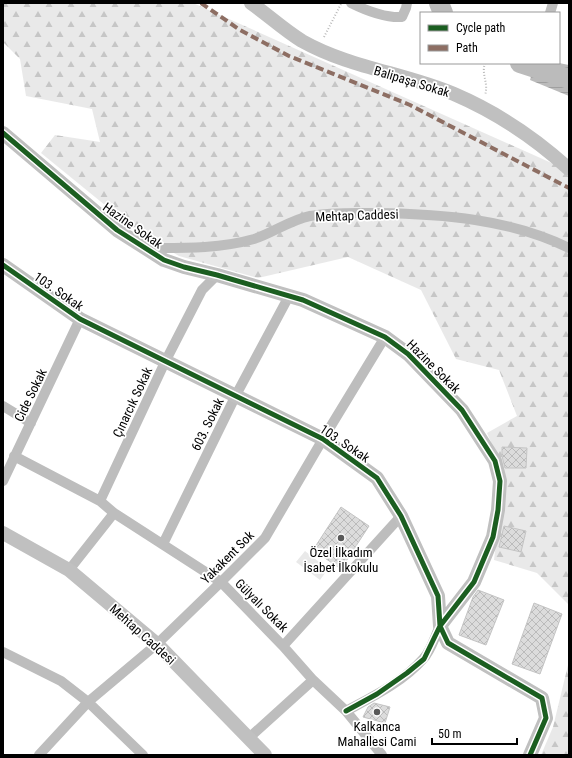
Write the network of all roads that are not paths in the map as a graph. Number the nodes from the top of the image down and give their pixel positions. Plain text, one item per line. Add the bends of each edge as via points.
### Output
1 (250, 3) edge
2 (351, 3) edge
3 (407, 3) edge
4 (3, 133) edge
5 (569, 169) edge
6 (146, 248) junction
7 (569, 248) edge
8 (3, 265) edge
9 (217, 275) junction
10 (289, 296) junction
11 (80, 320) junction
12 (385, 337) junction
13 (165, 362) junction
14 (236, 395) junction
15 (3, 406) edge
16 (31, 423) junction
17 (323, 439) junction
18 (14, 456) junction
19 (3, 480) edge
20 (100, 501) junction
21 (114, 513) junction
22 (401, 516) junction
23 (3, 533) edge
24 (163, 544) junction
25 (69, 570) junction
26 (221, 582) junction
27 (440, 626) junction
28 (157, 644) junction
29 (283, 646) junction
30 (3, 652) edge
31 (313, 680) junction
32 (88, 702) junction
33 (346, 711) junction
34 (250, 737) junction
35 (38, 755) edge
36 (143, 755) edge
37 (265, 755) edge
38 (382, 755) edge
39 (530, 755) edge

1 - 5 street, Balipaşa Sokak via 302,40 318,48 356,64 455,94 531,138
2 - 3 street via 368,11 402,17
4 - 6 street, Hazine Sokak via 117,230
6 - 7 street, Mehtap Caddesi via 227,246 256,238 310,216 342,213 420,213 488,221 523,229
6 - 9 street, Hazine Sokak via 164,260
8 - 11 street, 103. Sokak
9 - 10 street, Hazine Sokak
9 - 13 street, Çınarcık Sokak via 202,290
10 - 12 street, Hazine Sokak
10 - 14 street, 603. Sokak
11 - 13 street, 103. Sokak
11 - 16 street, Cide Sokak
12 - 17 street, Yakakent Sok
12 - 27 street, Hazine Sokak via 408,354 462,410 495,461 500,481 493,537 477,576
13 - 14 street, 103. Sokak
13 - 20 street, Çınarcık Sokak
14 - 17 street, 103. Sokak
14 - 24 street, 603. Sokak
15 - 16 street
16 - 18 street, Cide Sokak
17 - 22 street, 103. Sokak via 377,478
17 - 26 street, Yakakent Sok via 265,538
18 - 19 street, Cide Sokak
18 - 20 street, Gülyalı Sokak
20 - 21 street, Gülyalı Sokak
21 - 24 street, Gülyalı Sokak
21 - 25 street
22 - 27 street, 103. Sokak via 438,596
22 - 29 street
23 - 25 street, Mehtap Caddesi
24 - 26 street, Gülyalı Sokak
25 - 28 street, Mehtap Caddesi
26 - 28 street, Yakakent Sok
26 - 29 street, Gülyalı Sokak
27 - 33 street, Hazine Sokak via 424,659 377,694
27 - 39 street, 103. Sokak via 448,643 542,698 546,718
28 - 32 street, Yakakent Sok
28 - 34 street, Mehtap Caddesi
29 - 31 street, Gülyalı Sokak
30 - 32 street via 61,681
31 - 33 street, Gülyalı Sokak
31 - 34 street
32 - 35 street, Yakakent Sok
32 - 36 street
33 - 38 street, Gülyalı Sokak
34 - 37 street, Mehtap Caddesi

